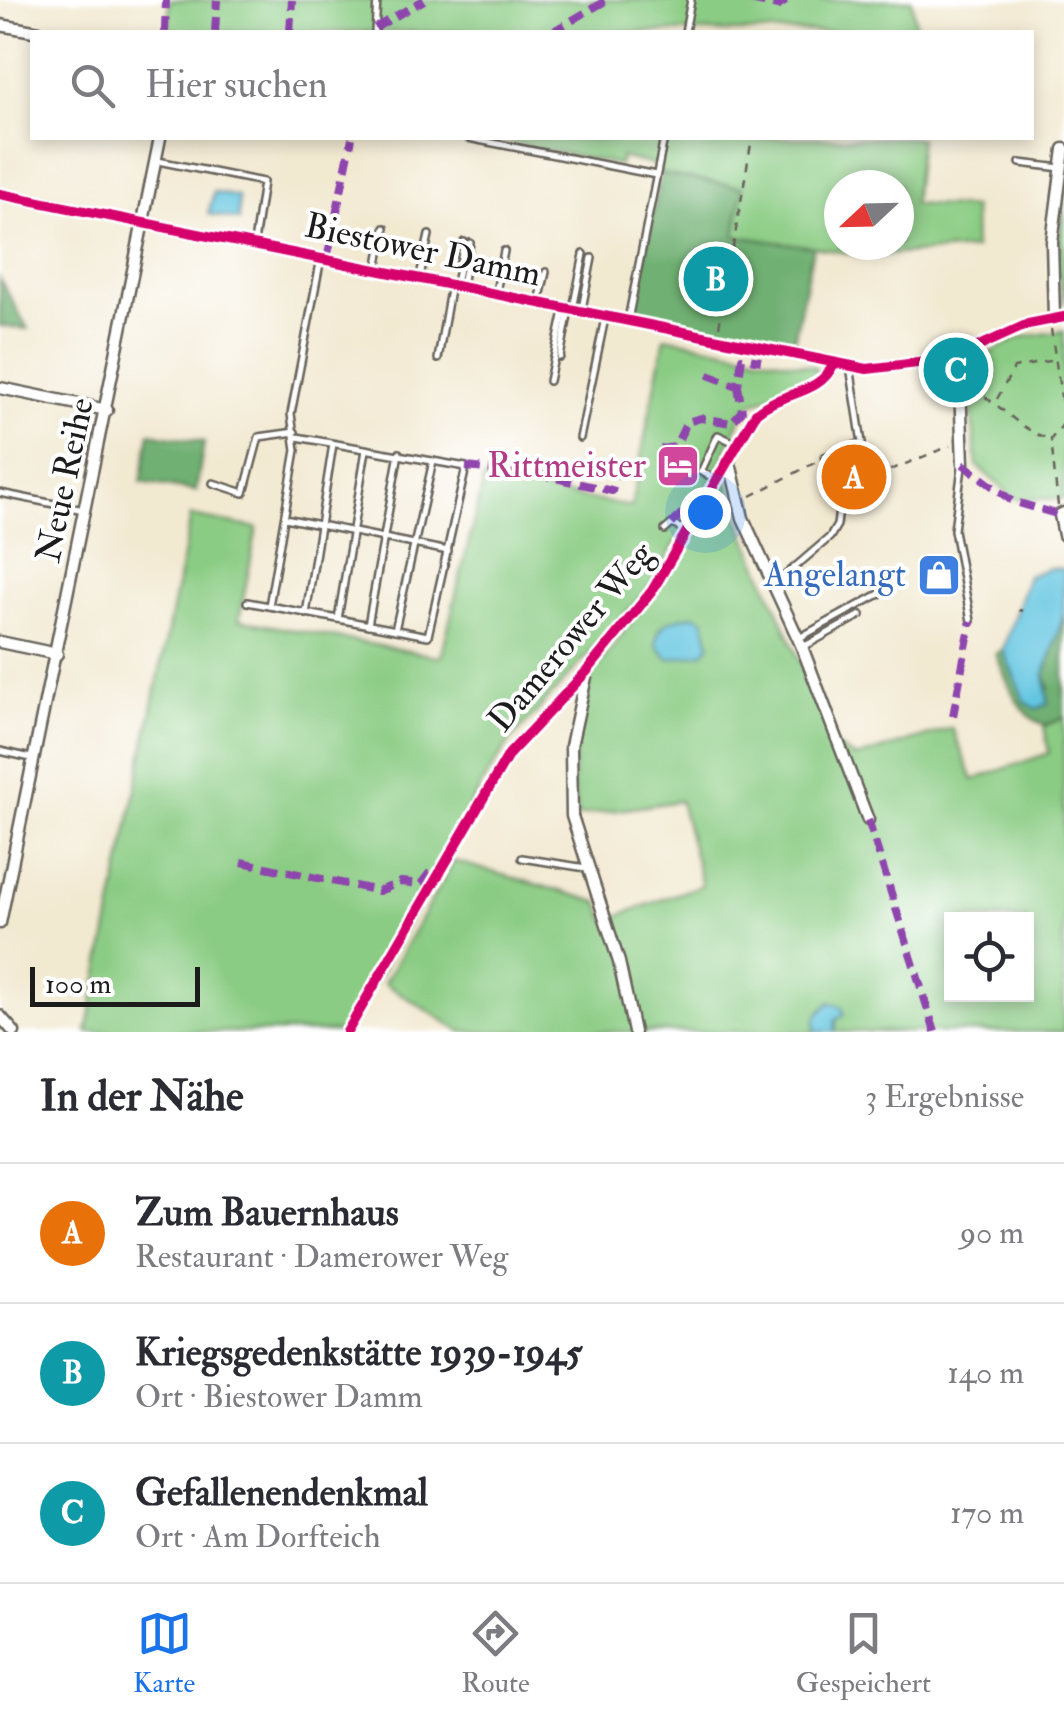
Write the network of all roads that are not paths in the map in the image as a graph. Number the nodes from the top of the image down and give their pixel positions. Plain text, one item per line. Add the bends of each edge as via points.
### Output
1 (377, 0) edge
2 (691, 0) edge
3 (0, 25) edge
4 (30, 30) edge
5 (375, 30) edge
6 (685, 30) edge
7 (160, 140) edge
8 (478, 140) edge
9 (664, 140) edge
10 (1064, 149) edge
11 (155, 160) junction
12 (1020, 164) dead end
13 (1061, 168) junction
14 (656, 175) junction
15 (0, 194) edge
16 (145, 222) junction
17 (385, 228) dead end
18 (429, 235) dead end
19 (254, 243) junction
20 (467, 243) dead end
21 (504, 251) dead end
22 (584, 254) dead end
23 (322, 258) junction
24 (592, 258) dead end
25 (377, 269) junction
26 (546, 272) dead end
27 (420, 278) junction
28 (456, 285) junction
29 (496, 293) junction
30 (539, 302) junction
31 (573, 308) junction
32 (605, 315) junction
33 (1059, 317) edge
34 (628, 320) junction
35 (965, 354) junction
36 (560, 356) dead end
37 (438, 359) dead end
38 (940, 362) junction
39 (834, 363) junction
40 (850, 366) junction
41 (549, 381) dead end
42 (960, 386) junction
43 (0, 388) edge
44 (107, 410) junction
45 (296, 434) junction
46 (580, 438) dead end
47 (333, 443) junction
48 (738, 444) junction
49 (366, 449) junction
50 (399, 453) junction
51 (434, 461) junction
52 (730, 462) junction
53 (963, 464) joint
54 (720, 480) junction
55 (213, 483) dead end
56 (0, 492) edge
57 (1061, 508) edge
58 (86, 510) junction
59 (285, 518) junction
60 (319, 526) junction
61 (665, 530) dead end
62 (351, 533) junction
63 (689, 533) junction
64 (1064, 534) edge
65 (384, 538) junction
66 (416, 545) junction
67 (448, 551) junction
68 (774, 584) junction
69 (881, 593) dead end
70 (246, 602) dead end
71 (269, 606) junction
72 (306, 614) junction
73 (861, 615) dead end
74 (338, 619) junction
75 (971, 622) dead end
76 (368, 625) junction
77 (395, 630) junction
78 (0, 642) edge
79 (800, 643) junction
80 (58, 654) junction
81 (587, 671) junction
82 (0, 752) edge
83 (35, 759) junction
84 (868, 820) dead end
85 (522, 858) dead end
86 (589, 868) junction
87 (0, 924) edge
88 (0, 1016) edge
89 (14, 1032) edge
90 (347, 1032) edge
91 (634, 1032) edge

1 - 5 lane
2 - 6 lane
3 - 4 street
7 - 11 street, Neue Reihe
8 - 14 lane
9 - 14 lane
10 - 13 street
11 - 16 street, Neue Reihe
11 - 19 lane via 263,182
12 - 13 lane
13 - 33 street via 1052,242
14 - 34 lane
15 - 16 street, Biestower Damm
16 - 19 street, Biestower Damm
16 - 44 street, Neue Reihe
17 - 25 lane
18 - 27 lane
19 - 23 street, Biestower Damm
20 - 28 lane
21 - 29 lane
22 - 31 lane
23 - 25 street, Biestower Damm
23 - 45 lane via 291,414
24 - 31 lane
25 - 27 street, Biestower Damm
26 - 30 lane
27 - 28 street, Biestower Damm
28 - 29 street, Biestower Damm
28 - 37 lane
29 - 30 street, Biestower Damm
30 - 31 street, Biestower Damm
31 - 32 street, Biestower Damm
31 - 36 lane
31 - 41 lane
32 - 34 street, Biestower Damm
32 - 46 lane
33 - 35 street, Biestower Damm
34 - 39 street, Biestower Damm
35 - 38 street, Biestower Damm
35 - 42 street
38 - 40 street, Biestower Damm via 886,370
38 - 42 street
39 - 40 street, Biestower Damm
39 - 48 street, Damerower Weg via 817,386 766,404
40 - 68 lane via 862,443 825,458 837,524 830,538
42 - 53 street
43 - 44 street
44 - 58 street, Neue Reihe
45 - 47 lane
45 - 55 lane via 259,437 244,493
45 - 59 lane
47 - 49 lane
47 - 60 lane
48 - 52 street, Damerower Weg
48 - 54 lane via 718,435 701,472
49 - 50 lane
49 - 62 lane
50 - 51 lane
50 - 65 lane
51 - 66 lane
51 - 67 lane via 466,468
52 - 54 street, Damerower Weg
52 - 68 street via 739,502
53 - 75 lane via 954,530
54 - 63 street, Damerower Weg
56 - 58 lane
57 - 64 street
58 - 80 street, Neue Reihe
59 - 60 lane
59 - 71 lane
60 - 62 lane
60 - 72 lane
61 - 63 lane via 672,524
62 - 65 lane
62 - 74 lane
63 - 81 street, Damerower Weg
65 - 66 lane
65 - 76 lane
66 - 67 lane
66 - 77 lane
67 - 77 lane via 428,636
68 - 79 street
69 - 79 lane
70 - 71 lane
71 - 72 lane
72 - 74 lane
73 - 79 lane
74 - 76 lane
76 - 77 lane
78 - 80 street
79 - 84 street
80 - 83 street, Neue Reihe
81 - 86 street via 570,746 569,787
81 - 90 street, Damerower Weg via 508,754
82 - 83 lane
83 - 87 street, Neue Reihe
85 - 86 lane
86 - 91 street via 620,962
88 - 89 street

